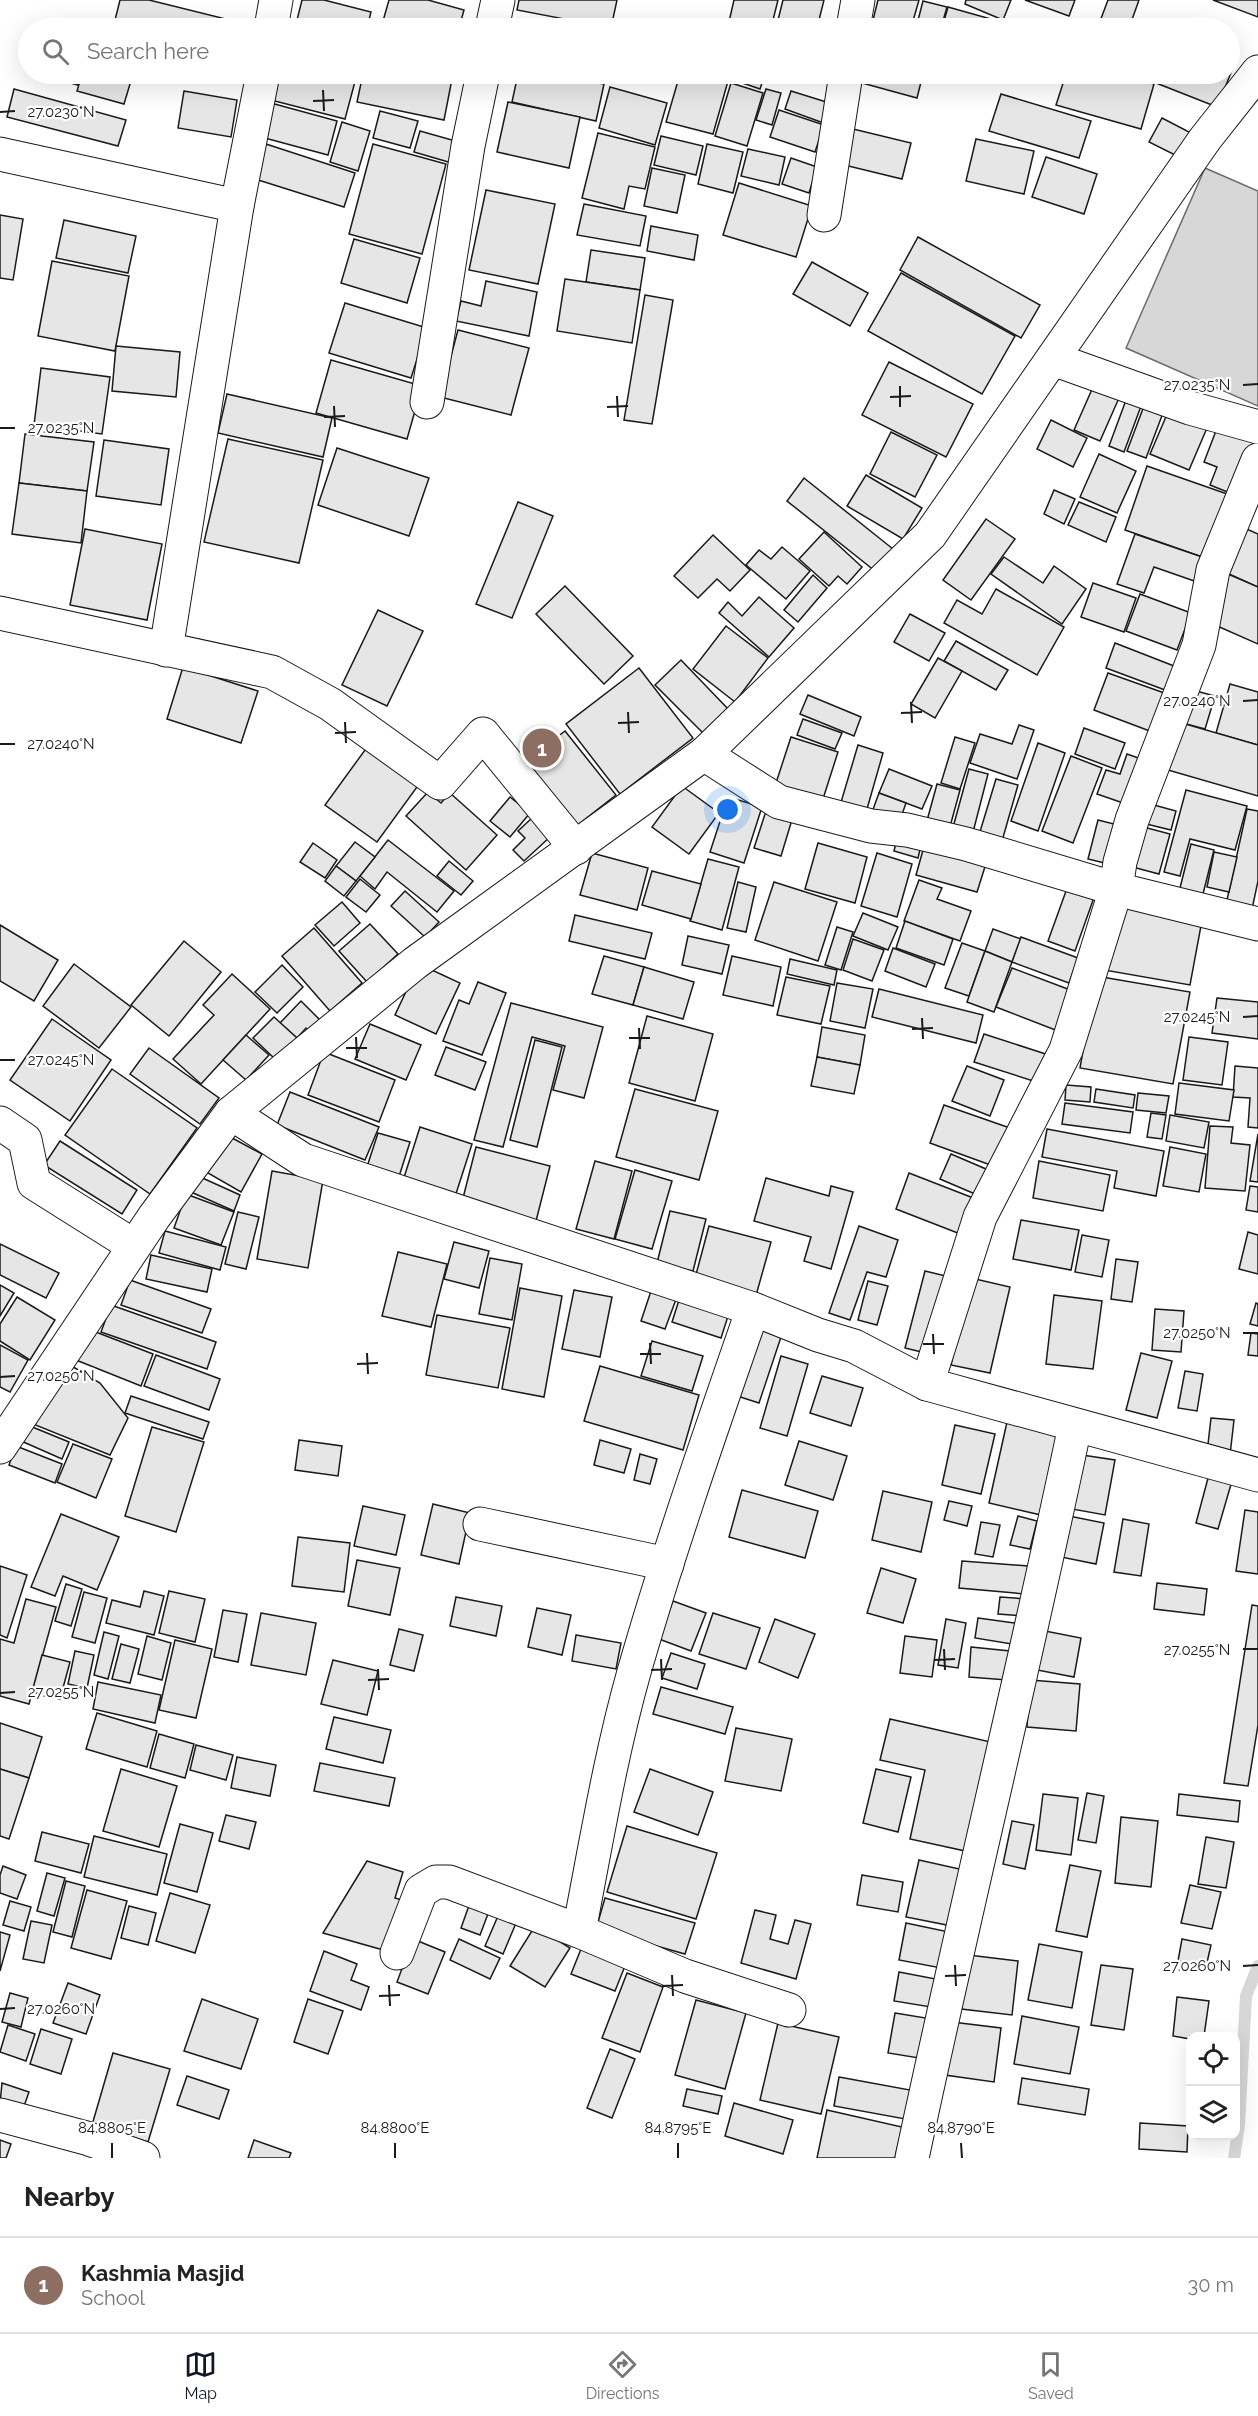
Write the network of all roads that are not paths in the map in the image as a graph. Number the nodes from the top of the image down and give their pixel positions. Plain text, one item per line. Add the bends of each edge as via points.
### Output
1 (276, 0) edge
2 (498, 0) edge
3 (858, 0) edge
4 (273, 18) edge
5 (494, 18) edge
6 (855, 18) edge
7 (1258, 72) edge
8 (260, 84) edge
9 (481, 84) edge
10 (844, 84) edge
11 (0, 154) edge
12 (237, 206) junction
13 (824, 215) dead end
14 (1053, 359) junction
15 (427, 402) dead end
16 (1258, 427) edge
17 (1258, 460) edge
18 (0, 613) edge
19 (166, 650) junction
20 (704, 754) junction
21 (576, 848) junction
22 (1116, 889) junction
23 (1258, 924) edge
24 (231, 1113) junction
25 (0, 1123) edge
26 (134, 1246) junction
27 (753, 1309) junction
28 (927, 1384) junction
29 (1075, 1426) junction
30 (0, 1447) edge
31 (1258, 1475) edge
32 (480, 1524) dead end
33 (667, 1564) junction
34 (579, 1930) junction
35 (397, 1953) dead end
36 (789, 2010) dead end
37 (0, 2115) edge
38 (84, 2148) edge
39 (143, 2158) edge
40 (912, 2158) edge

1 - 4 street
2 - 5 street
3 - 6 street
7 - 14 street via 1205,139
8 - 12 street
9 - 15 street
10 - 13 street
11 - 12 street
12 - 19 street
14 - 16 street via 1190,408
14 - 20 street via 930,535
17 - 22 street via 1213,570 1199,645 1132,820
18 - 19 street
19 - 21 street via 272,672 330,704 440,783 483,734
20 - 21 street
20 - 22 street via 780,802 871,826 966,844
21 - 24 street via 415,963
22 - 23 street
22 - 28 street via 1066,1050 980,1217
24 - 26 street
24 - 27 street via 303,1160
25 - 26 street via 25,1140 34,1183
26 - 30 street
27 - 28 street via 854,1346
27 - 33 street
28 - 29 street
29 - 31 street
29 - 40 street via 1036,1615
32 - 33 street
33 - 34 street via 610,1771
34 - 35 street via 449,1882 435,1882 421,1891
34 - 36 street via 685,1976
37 - 38 street
38 - 39 street

